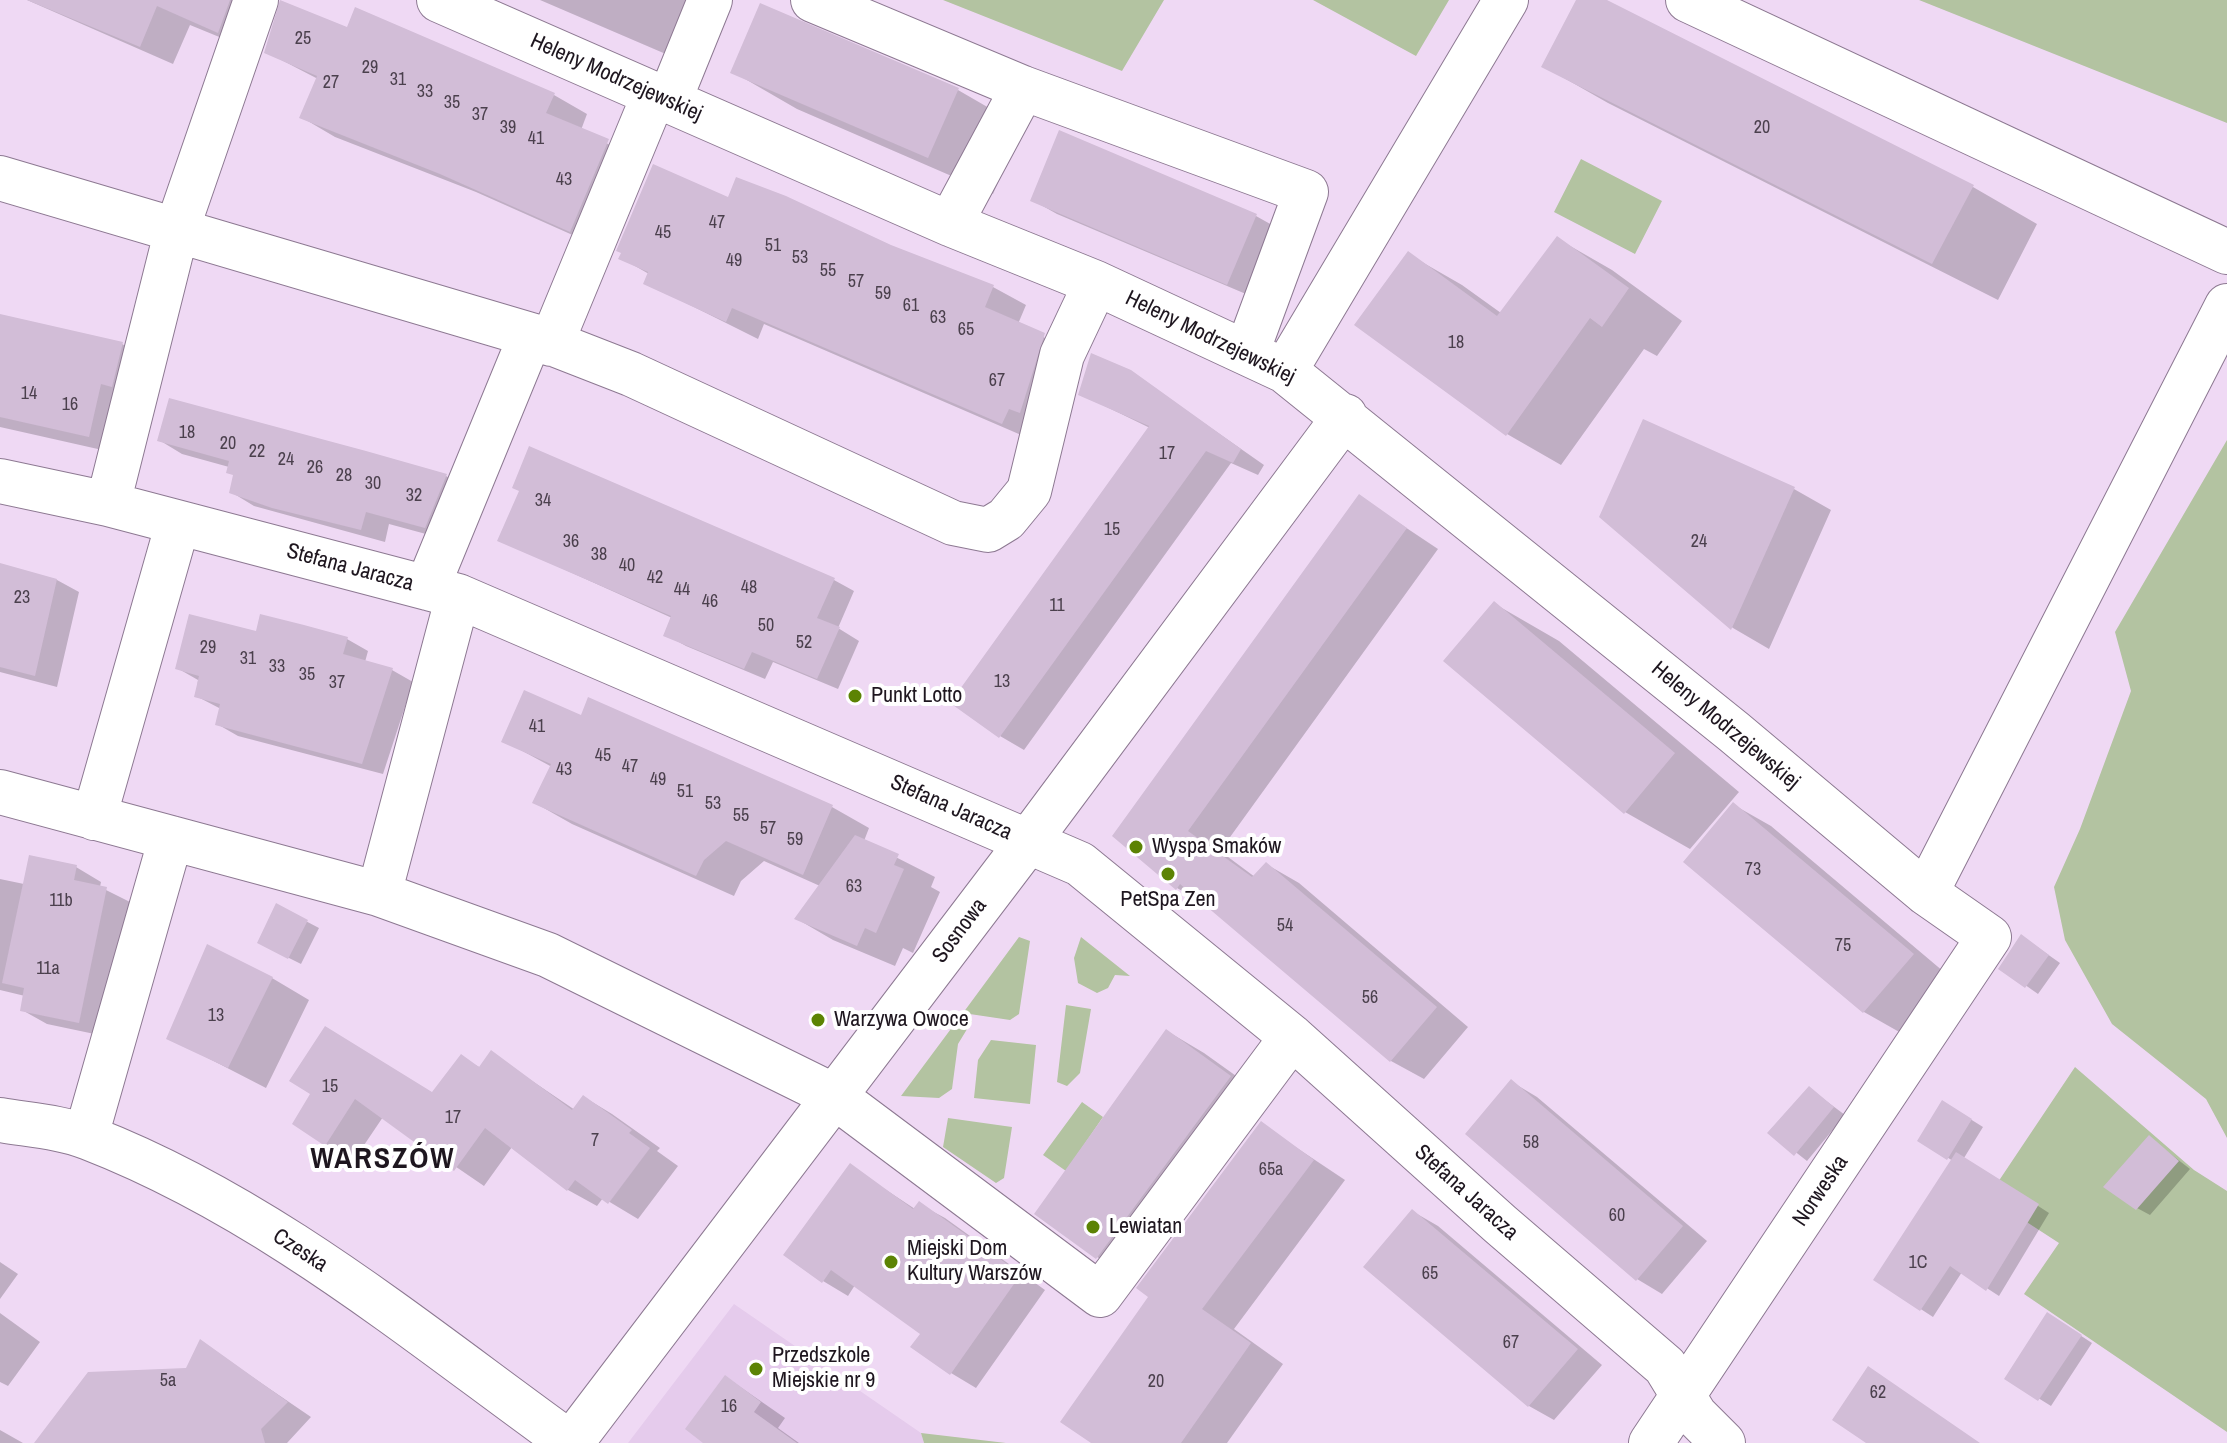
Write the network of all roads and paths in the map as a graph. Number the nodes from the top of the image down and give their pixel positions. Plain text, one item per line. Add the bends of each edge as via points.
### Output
1 (256, 0) edge
2 (439, 0) edge
3 (710, 0) edge
4 (813, 0) edge
5 (1506, 0) edge
6 (1688, 0) edge
7 (1023, 88) junction
8 (662, 98) junction
9 (0, 178) edge
10 (950, 224) junction
11 (177, 229) junction
12 (2227, 252) edge
13 (1096, 283) junction
14 (2227, 306) edge
15 (541, 340) junction
16 (1266, 361) junction
17 (1345, 416) junction
18 (0, 481) edge
19 (108, 504) junction
20 (178, 523) junction
21 (443, 592) junction
22 (0, 792) edge
23 (94, 818) junction
24 (171, 838) junction
25 (1027, 843) junction
26 (1926, 893) junction
27 (379, 894) junction
28 (1989, 937) joint
29 (1292, 1037) junction
30 (834, 1096) junction
31 (0, 1120) edge
32 (86, 1136) junction
33 (1684, 1397) junction
34 (570, 1443) edge
35 (1651, 1443) edge
36 (1723, 1443) edge

1 - 11 street
2 - 8 street, Heleny Modrzejewskiej
3 - 8 street
4 - 7 street
5 - 16 street
6 - 12 street
7 - 10 street
7 - 16 street via 1306,192
8 - 10 street, Heleny Modrzejewskiej
8 - 15 street
9 - 11 street
10 - 13 street, Heleny Modrzejewskiej
11 - 15 street
11 - 19 street
13 - 15 street via 1062,355 1029,491 1006,519 988,530 953,523 631,374
13 - 16 street, Heleny Modrzejewskiej
14 - 26 street
15 - 21 street
16 - 17 street, Heleny Modrzejewskiej
17 - 25 street, Sosnowa
17 - 26 street, Heleny Modrzejewskiej
18 - 19 street, Stefana Jaracza
19 - 20 street, Stefana Jaracza
20 - 21 street, Stefana Jaracza
20 - 23 street
21 - 25 street, Stefana Jaracza via 850,762
21 - 27 street
22 - 23 street
23 - 24 street
24 - 27 street
24 - 32 street
25 - 29 street, Stefana Jaracza via 1080,864
25 - 30 street, Sosnowa
26 - 28 street, Heleny Modrzejewskiej
27 - 30 street via 548,955
28 - 33 street, Norweska
29 - 30 street via 1100,1295
29 - 33 street, Stefana Jaracza via 1665,1366
30 - 34 street, Sosnowa
31 - 32 street, Czeska
32 - 34 street, Czeska via 241,1212
33 - 35 street, Norweska
33 - 36 street, Stefana Jaracza

